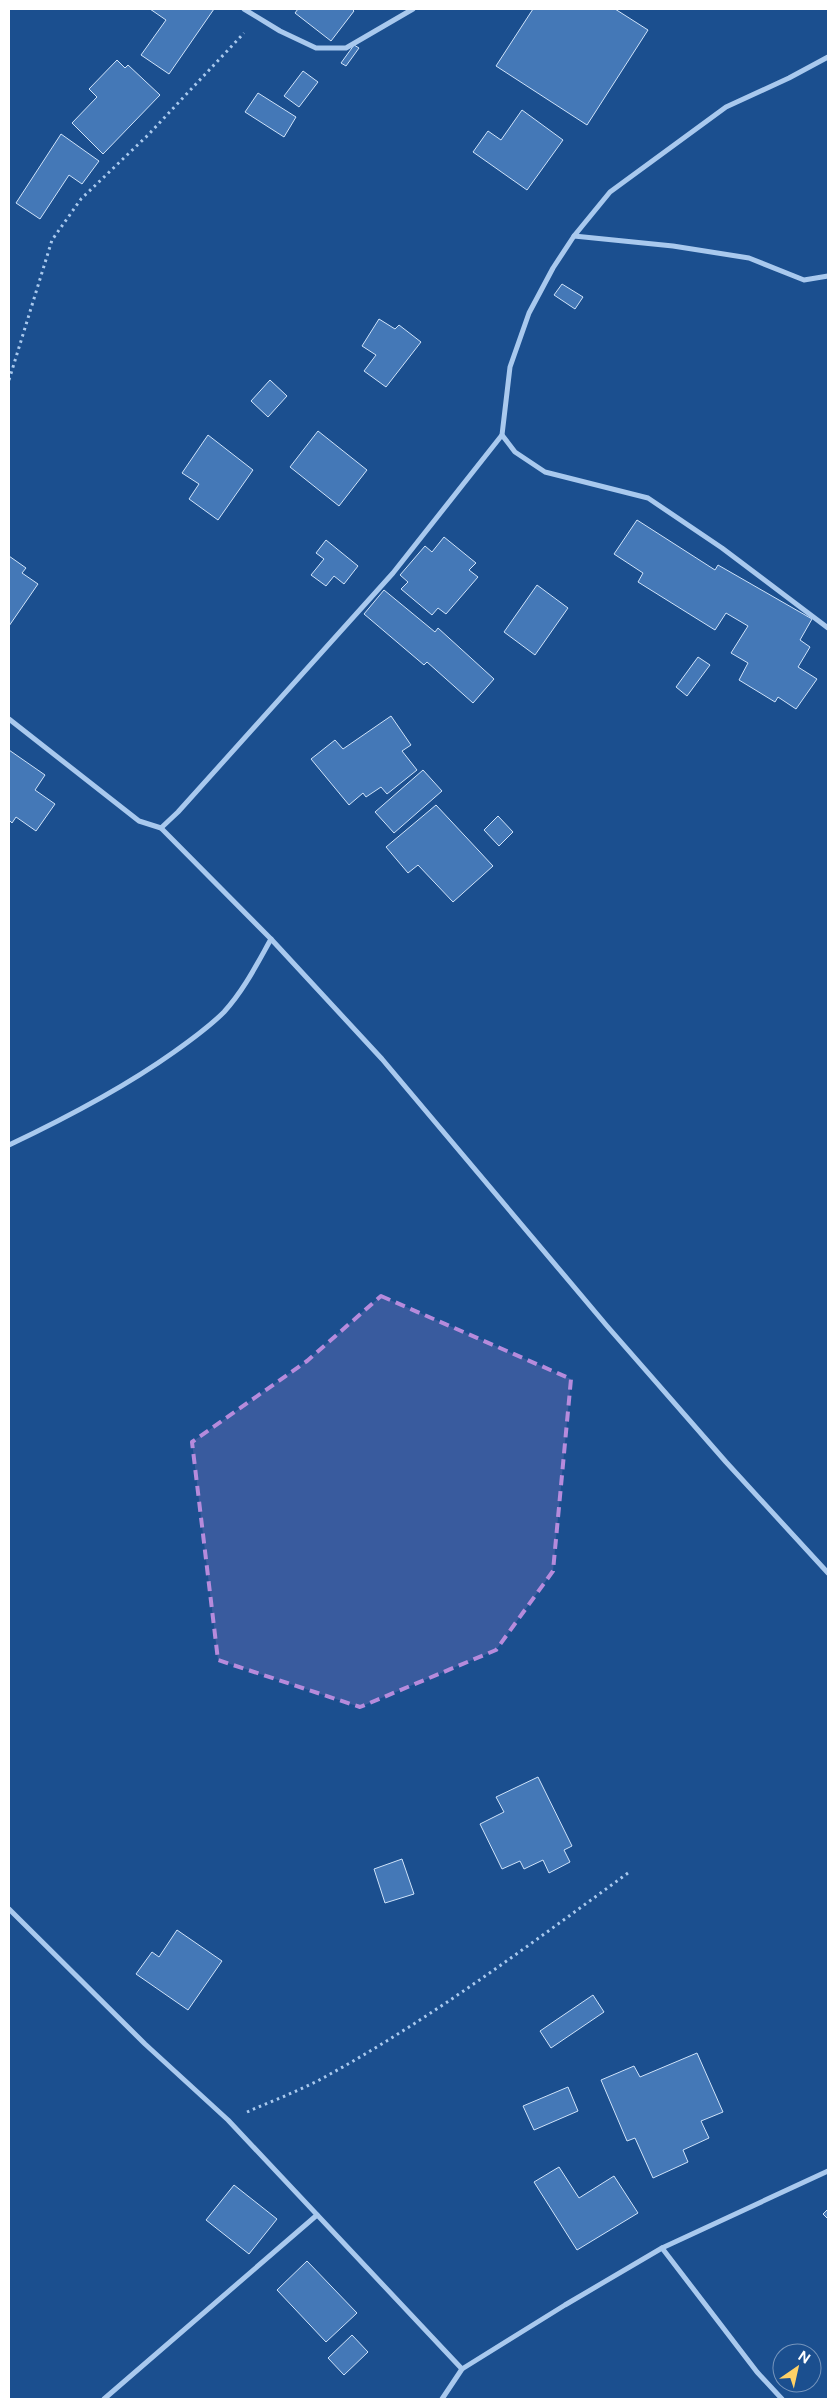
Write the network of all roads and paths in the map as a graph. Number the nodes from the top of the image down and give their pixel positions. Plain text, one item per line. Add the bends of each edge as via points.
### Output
1 (244, 9) edge
2 (414, 9) edge
3 (258, 19) junction
4 (828, 57) edge
5 (574, 236) junction
6 (828, 276) edge
7 (9, 380) edge
8 (502, 435) junction
9 (828, 628) edge
10 (9, 719) edge
11 (161, 828) junction
12 (271, 939) junction
13 (9, 1145) edge
14 (828, 1573) edge
15 (628, 1873) dead end
16 (9, 1909) edge
17 (228, 2120) junction
18 (828, 2171) edge
19 (317, 2215) junction
20 (662, 2248) junction
21 (462, 2369) junction
22 (104, 2399) edge
23 (442, 2399) edge
24 (782, 2399) edge

1 - 3 street
2 - 3 street via 346,48 316,48
3 - 7 path via 148,135 81,199 52,240
4 - 5 street via 726,107 610,192
5 - 6 street via 749,258 804,280
5 - 8 street via 529,313 510,367
8 - 9 street via 515,452 545,472 648,498 722,548
8 - 11 street via 393,573
10 - 11 street via 139,821
11 - 12 street
12 - 13 street via 245,985 224,1012 194,1038 135,1080
12 - 14 street via 382,1059 638,1362
15 - 17 path via 503,1964 424,2016 322,2078
16 - 17 street via 145,2044
17 - 19 street
18 - 20 street
19 - 21 street
19 - 22 street
20 - 21 street
20 - 24 street via 757,2372
21 - 23 street

